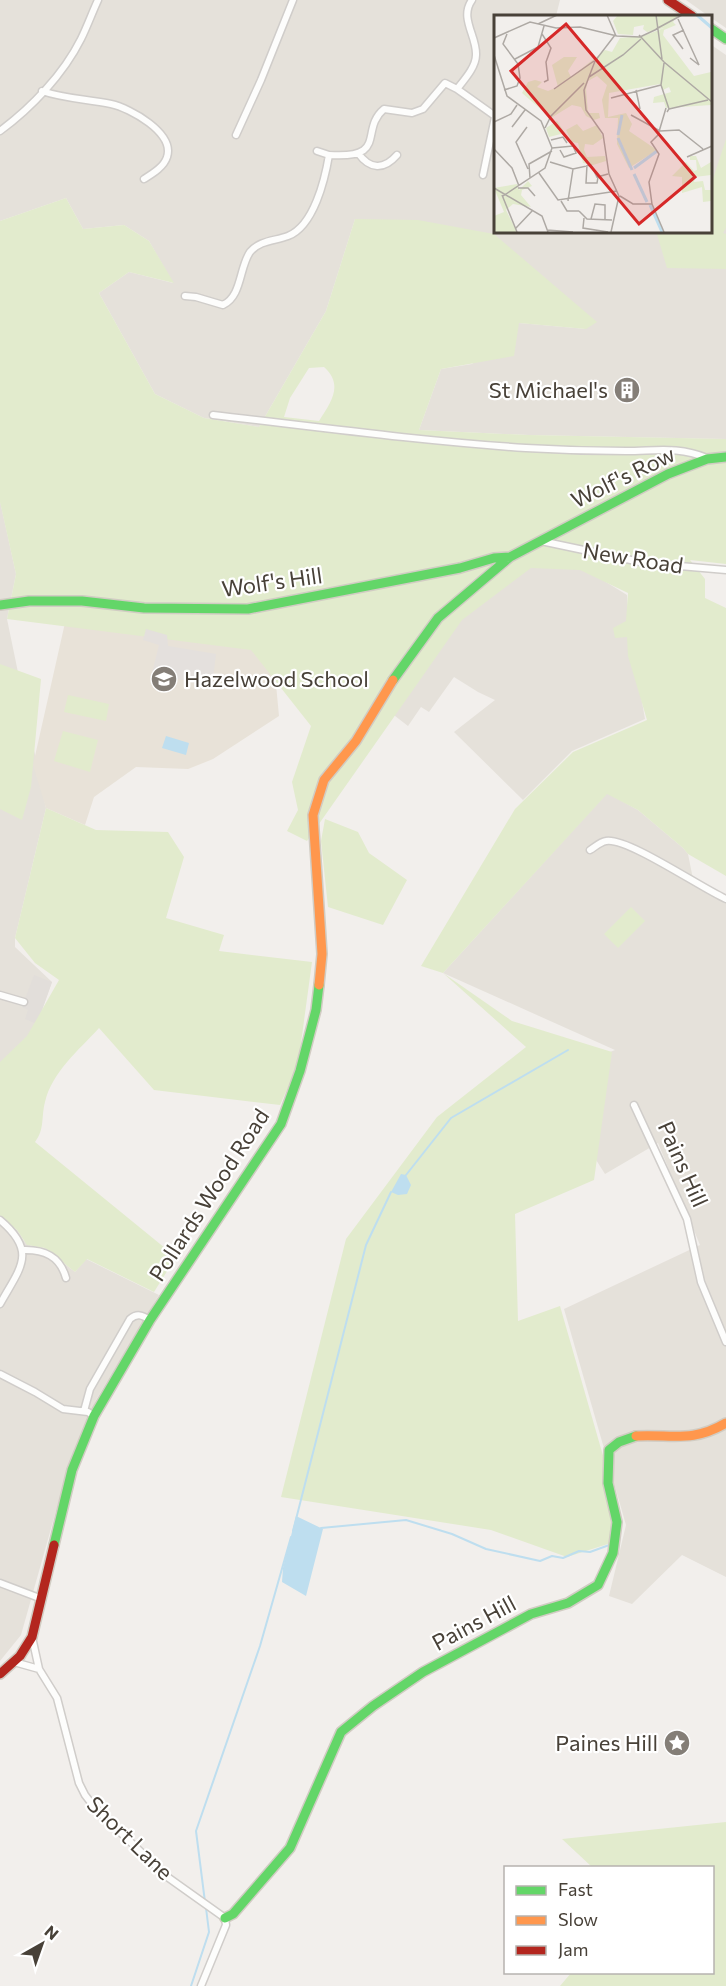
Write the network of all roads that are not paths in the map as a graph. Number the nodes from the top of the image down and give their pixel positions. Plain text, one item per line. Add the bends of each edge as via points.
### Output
1 (98, 0) edge
2 (292, 0) edge
3 (472, 0) edge
4 (668, 0) edge
5 (690, 15) edge
6 (711, 29) edge
7 (726, 39) edge
8 (458, 89) junction
9 (42, 92) junction
10 (494, 115) edge
11 (494, 121) edge
12 (0, 131) edge
13 (236, 135) dead end
14 (317, 151) dead end
15 (358, 153) junction
16 (487, 154) junction
17 (329, 155) junction
18 (397, 155) dead end
19 (494, 155) edge
20 (483, 175) dead end
21 (144, 179) dead end
22 (185, 296) dead end
23 (213, 415) dead end
24 (726, 457) edge
25 (707, 459) junction
26 (541, 540) junction
27 (510, 557) junction
28 (726, 570) edge
29 (0, 605) edge
30 (590, 850) dead end
31 (726, 899) edge
32 (0, 995) edge
33 (24, 1002) dead end
34 (634, 1105) dead end
35 (0, 1220) edge
36 (22, 1250) junction
37 (66, 1278) dead end
38 (0, 1304) edge
39 (150, 1320) junction
40 (726, 1342) edge
41 (0, 1374) edge
42 (84, 1412) junction
43 (94, 1416) junction
44 (726, 1424) edge
45 (0, 1583) edge
46 (42, 1599) junction
47 (32, 1637) junction
48 (14, 1662) junction
49 (39, 1669) junction
50 (0, 1674) edge
51 (225, 1918) junction
52 (201, 1986) edge

1 - 9 street via 81,40
2 - 13 street
3 - 8 street via 467,18 476,57
4 - 5 street
6 - 7 street
8 - 10 street
8 - 15 street via 445,83 423,109 412,113 384,109 377,115 371,141
9 - 12 street
9 - 21 street via 113,104 163,135 168,157
11 - 16 street
14 - 17 street
15 - 17 street
15 - 18 street via 364,162 375,166 385,165
16 - 19 street
16 - 20 street
17 - 22 street via 324,183 306,222 297,232 258,245 250,253 237,290 225,308
23 - 25 street via 525,448 671,449
24 - 25 street, Wolf's Row
25 - 26 street, Wolf's Row via 668,474
26 - 27 street, Wolf's Row
26 - 28 street, New Road via 645,563
27 - 29 street, Wolf's Hill via 248,609 144,608 82,601
27 - 39 street, Pollards Wood Road via 438,618 401,667 356,741 324,780 313,815 322,954 316,1010 300,1071 281,1124
30 - 31 street via 604,841 617,841
32 - 33 street
34 - 40 street, Pains Hill via 687,1219 701,1282
35 - 36 street via 14,1232
36 - 37 street via 44,1252 61,1265
36 - 38 street via 22,1264
39 - 42 street via 139,1314 130,1319 90,1389
39 - 43 street, Pollards Wood Road
41 - 42 street via 63,1409
42 - 43 street
43 - 46 street, Pollards Wood Road via 72,1470
44 - 51 street, Pains Hill via 684,1437 637,1434 609,1450 608,1483 617,1522 613,1553 598,1585 568,1604 531,1614 423,1672 341,1732 290,1848 233,1914
45 - 46 street
46 - 47 street, Pollards Wood Road
47 - 48 street, Pollards Wood Road
47 - 49 street, Short Lane
48 - 49 street
48 - 50 street, Pollards Wood Road
49 - 51 street, Short Lane via 57,1698 85,1795 166,1876
51 - 52 street via 226,1925

